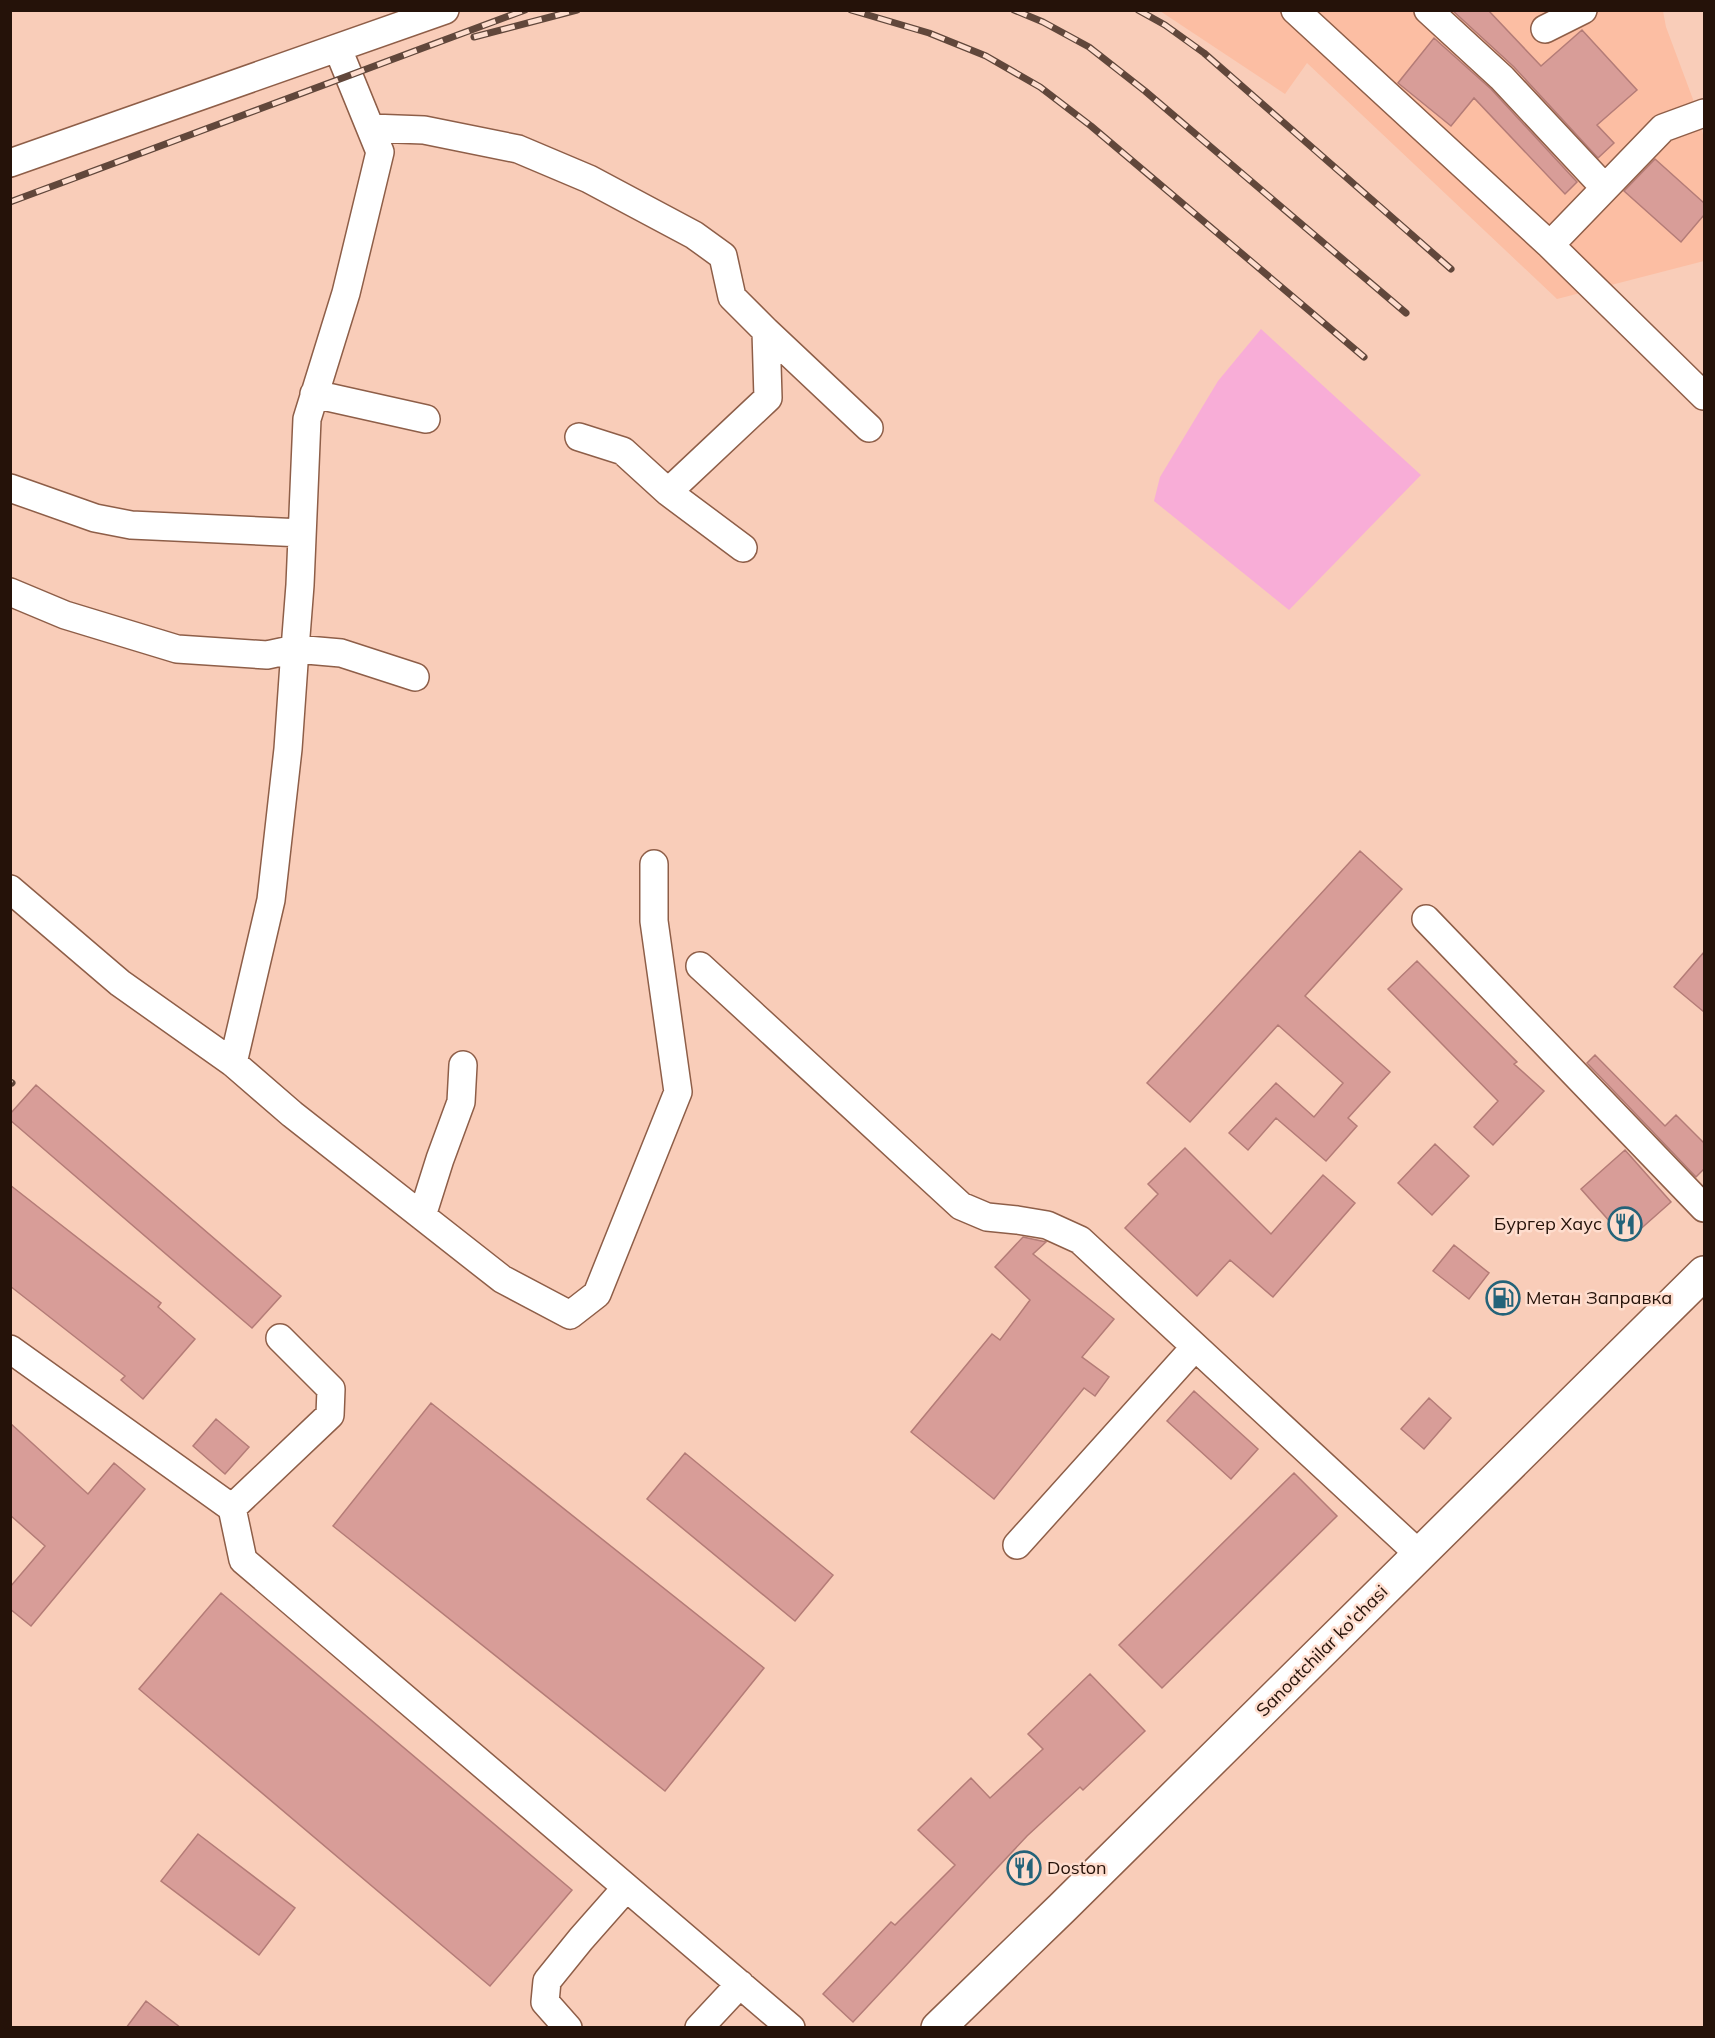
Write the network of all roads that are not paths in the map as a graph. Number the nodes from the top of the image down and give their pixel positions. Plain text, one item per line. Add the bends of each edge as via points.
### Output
1 (445, 10) edge
2 (1295, 10) edge
3 (1428, 10) edge
4 (1584, 10) edge
5 (1545, 29) dead end
6 (338, 49) junction
7 (1704, 113) edge
8 (371, 128) junction
9 (10, 163) edge
10 (1605, 188) junction
11 (1550, 245) junction
12 (765, 331) junction
13 (314, 394) junction
14 (1704, 396) edge
15 (426, 419) dead end
16 (869, 428) dead end
17 (579, 436) dead end
18 (10, 488) edge
19 (668, 492) junction
20 (302, 533) junction
21 (743, 548) dead end
22 (10, 592) edge
23 (295, 650) junction
24 (415, 677) dead end
25 (654, 864) dead end
26 (10, 889) edge
27 (1426, 919) dead end
28 (700, 966) dead end
29 (232, 1063) junction
30 (463, 1065) dead end
31 (1704, 1208) edge
32 (422, 1216) junction
33 (1704, 1273) edge
34 (1704, 1302) edge
35 (280, 1338) dead end
36 (1195, 1347) junction
37 (10, 1349) edge
38 (232, 1508) junction
39 (1017, 1545) dead end
40 (1420, 1555) junction
41 (626, 1888) junction
42 (740, 1984) junction
43 (568, 2028) edge
44 (699, 2028) edge
45 (791, 2028) edge
46 (938, 2028) edge
47 (965, 2028) edge

1 - 6 street
2 - 11 street
3 - 10 street via 1502,78
4 - 5 street
6 - 8 street
6 - 9 street
7 - 10 street via 1663,128
8 - 12 street via 424,130 518,149 589,179 694,235 723,256 732,297
8 - 13 street via 380,152 346,293
10 - 11 street
11 - 14 street
12 - 16 street
12 - 19 street via 768,398
13 - 15 street
13 - 20 street via 306,419
17 - 19 street via 623,451
18 - 20 street via 95,518 130,525
19 - 21 street
20 - 23 street
22 - 23 street via 65,615 177,649 267,655
23 - 24 street via 341,653
23 - 29 street via 271,900
25 - 32 street via 654,921 678,1092 597,1294 570,1315 502,1279
26 - 29 street via 120,983
27 - 31 street
28 - 36 street via 961,1206 987,1217 1047,1225 1080,1240
29 - 32 street
30 - 32 street via 461,1102
33 - 40 main road, Sanoatchilar ko'chasi
34 - 47 main road, Sanoatchilar ko'chasi
35 - 38 street via 331,1389 330,1415
36 - 39 street
36 - 40 street
37 - 38 street
38 - 41 street via 243,1560
40 - 46 main road, Sanoatchilar ko'chasi
41 - 42 street
41 - 43 street via 548,1982 545,2002
42 - 44 street
42 - 45 street

